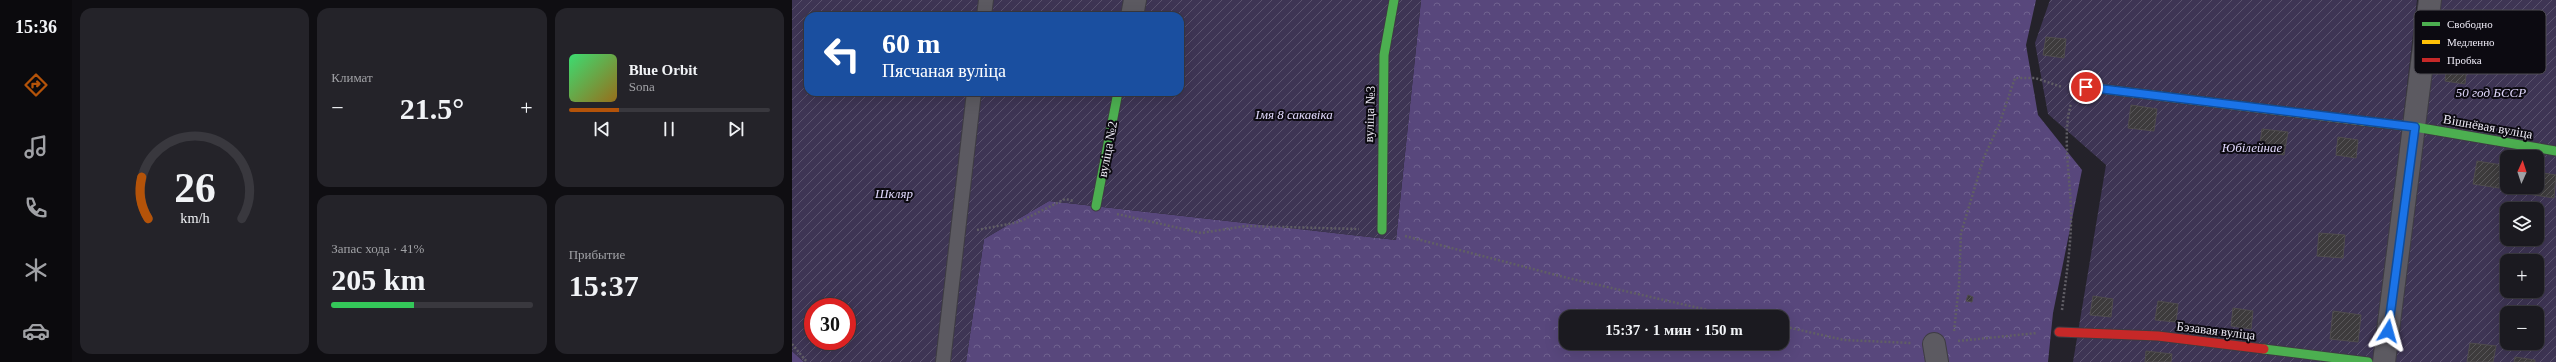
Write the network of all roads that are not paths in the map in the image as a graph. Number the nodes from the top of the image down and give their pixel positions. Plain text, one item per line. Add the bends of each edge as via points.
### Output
1 (986, 0) edge
2 (1135, 0) edge
3 (1394, 0) edge
4 (2430, 0) edge
5 (2429, 10) edge
6 (984, 12) edge
7 (1133, 12) edge
8 (2421, 74) edge
9 (2086, 87) road end
10 (974, 96) edge
11 (1117, 96) edge
12 (2415, 127) junction
13 (2556, 151) edge
14 (1096, 206) road end
15 (1382, 230) road end
16 (2059, 332) road end
17 (943, 362) edge
18 (2368, 362) edge
19 (2384, 362) edge

1 - 6 lane
2 - 7 street
3 - 15 street, вуліца №3 via 1384,55
4 - 5 street
8 - 12 street
9 - 12 street, Вішнёвая вуліца
10 - 17 lane
11 - 14 street, вуліца №2
12 - 13 street, Вішнёвая вуліца
12 - 19 street
16 - 18 street, Бэзавая вуліца via 2158,336

